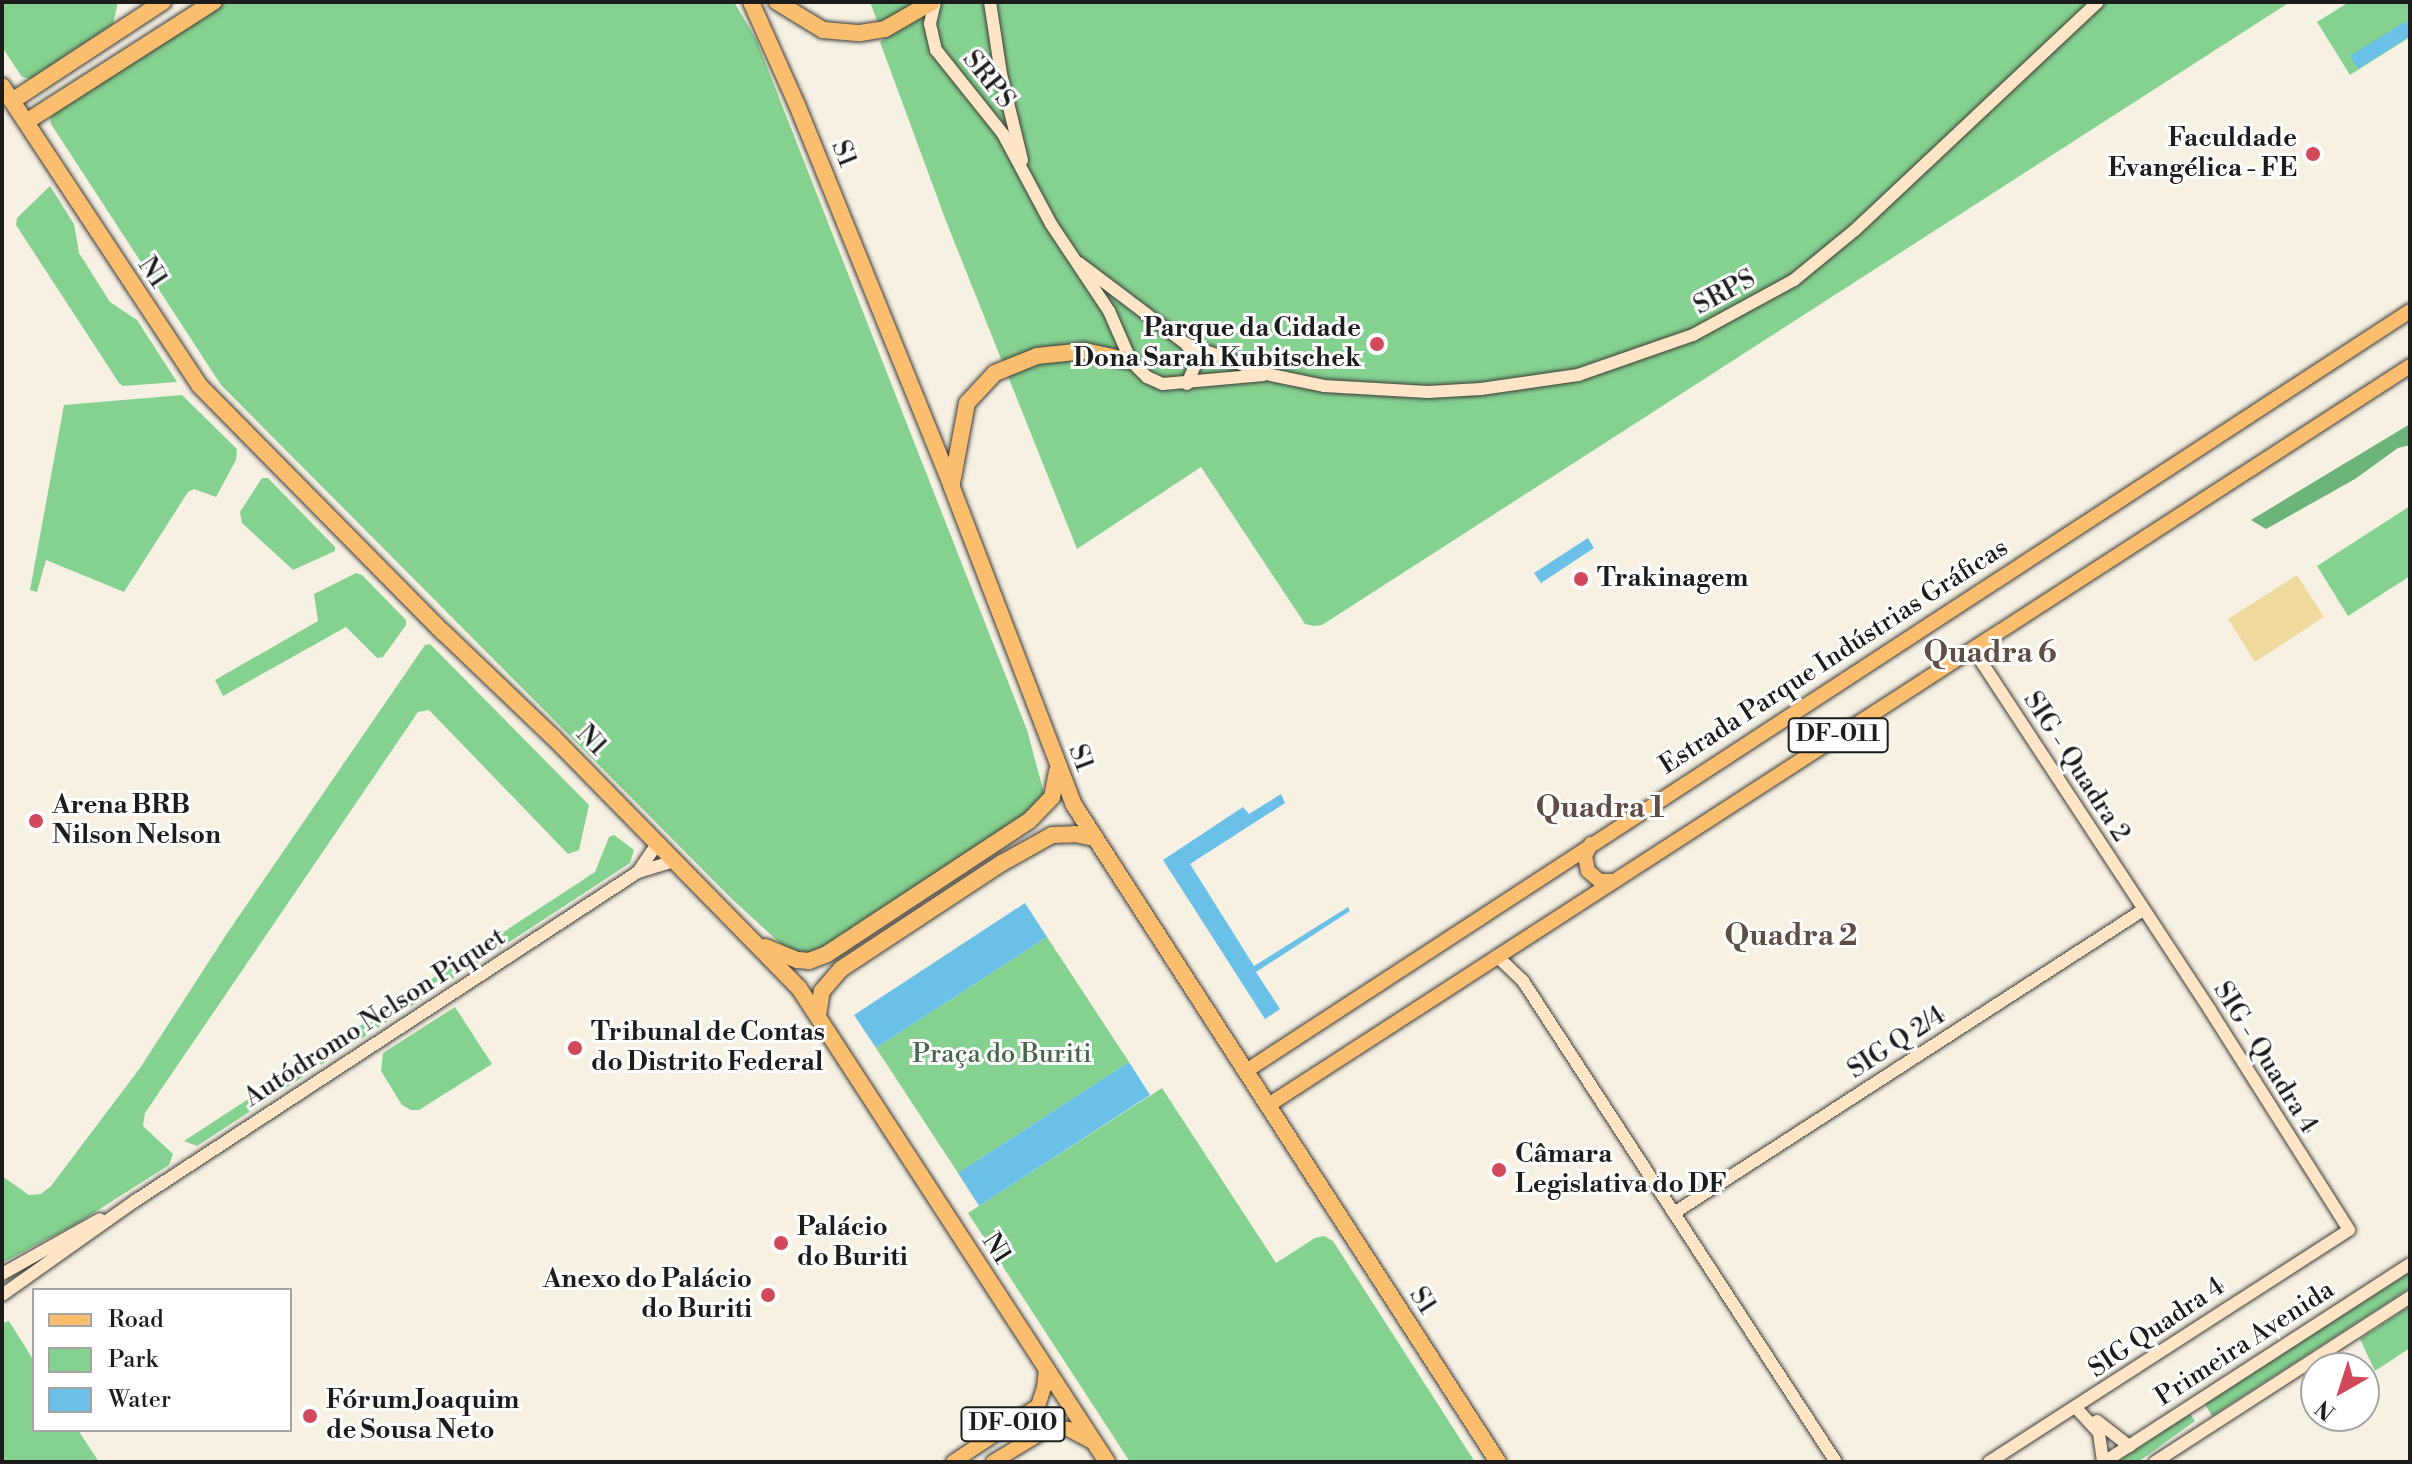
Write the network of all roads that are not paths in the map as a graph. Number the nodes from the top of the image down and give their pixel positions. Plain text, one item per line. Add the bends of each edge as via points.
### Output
1 (163, 2) edge
2 (214, 2) edge
3 (751, 2) edge
4 (777, 2) edge
5 (933, 2) edge
6 (983, 2) edge
7 (2098, 2) edge
8 (991, 8) edge
9 (78, 58) junction
10 (93, 80) junction
11 (2, 86) edge
12 (12, 101) junction
13 (26, 122) junction
14 (1028, 183) junction
15 (1079, 263) junction
16 (2410, 311) edge
17 (1186, 344) junction
18 (1131, 361) junction
19 (2410, 366) edge
20 (1271, 375) junction
21 (1187, 384) junction
22 (951, 485) junction
23 (1973, 649) junction
24 (1057, 769) junction
25 (1094, 838) junction
26 (657, 844) junction
27 (1591, 844) junction
28 (673, 861) junction
29 (638, 872) junction
30 (1614, 881) junction
31 (2143, 910) junction
32 (755, 943) junction
33 (1513, 945) junction
34 (1497, 956) junction
35 (1523, 981) junction
36 (818, 1015) junction
37 (1246, 1071) junction
38 (1267, 1106) junction
39 (135, 1201) junction
40 (1674, 1213) junction
41 (2349, 1230) joint
42 (2410, 1264) edge
43 (2, 1274) edge
44 (2, 1295) edge
45 (2410, 1297) edge
46 (1046, 1368) junction
47 (2107, 1387) junction
48 (2081, 1405) junction
49 (2190, 1406) junction
50 (2094, 1417) junction
51 (2203, 1430) junction
52 (1094, 1443) junction
53 (2129, 1446) junction
54 (953, 1462) edge
55 (993, 1462) edge
56 (1107, 1462) edge
57 (1498, 1462) edge
58 (1836, 1462) edge
59 (1989, 1462) edge
60 (2103, 1462) edge
61 (2155, 1462) edge

1 - 9 highway
2 - 10 highway
3 - 22 highway, S1
4 - 5 highway via 823,30 860,33 885,29
5 - 14 main road, SRPS via 930,24 936,50 990,114
6 - 8 main road
7 - 20 main road, SRPS via 1823,258 1767,297 1693,335 1578,375 1481,389 1379,391
8 - 14 main road, SRPS
9 - 10 highway
9 - 12 highway
10 - 13 highway
11 - 12 highway, N1
12 - 13 highway, N1
13 - 26 highway, N1 via 200,386
14 - 15 main road, SRPS
15 - 17 main road, SRPS
15 - 18 main road, SRPS via 1113,318
16 - 27 main road, Estrada Parque Indústrias Gráficas / DF-011
17 - 20 main road, SRPS
17 - 21 main road via 1197,360
18 - 21 main road, SRPS via 1156,382
18 - 22 highway via 1085,351 1037,356 995,373 967,403
19 - 23 main road, DF-011
20 - 21 main road, SRPS
22 - 24 highway, S1
23 - 30 main road, DF-011
23 - 31 main road, SIG - Quadra 2
24 - 25 highway, S1
24 - 32 highway via 1052,797 1029,821 827,954 798,960
25 - 36 highway via 1052,835 1002,863 841,969 822,991
25 - 37 highway, S1
26 - 28 highway, N1
26 - 29 main road, Autódromo Nelson Piquet
27 - 30 main road via 1585,856 1588,871 1600,881
27 - 37 main road, Estrada Parque Indústrias Gráficas / DF-011
28 - 29 main road, Autódromo Nelson Piquet
28 - 32 highway, N1
29 - 39 main road, Autódromo Nelson Piquet
30 - 33 main road, DF-011
31 - 40 main road, SIG Q 2/4
31 - 41 main road, SIG - Quadra 4
32 - 36 highway, N1
33 - 34 main road, DF-011
33 - 35 main road
34 - 35 main road
34 - 38 main road, DF-011
35 - 40 main road
36 - 46 highway, N1
37 - 38 highway, S1
38 - 57 highway, S1
39 - 43 main road, Autódromo Nelson Piquet
39 - 44 main road, Autódromo Nelson Piquet
40 - 58 main road
41 - 47 main road, SIG Quadra 4
42 - 49 main road, Primeira Avenida
45 - 51 main road, Primeira Avenida
46 - 52 highway, N1
46 - 54 main road, DF-010 via 1038,1406
47 - 48 main road, SIG Quadra 4
47 - 50 main road
48 - 50 main road
48 - 59 main road, SIG Quadra 4
48 - 60 main road via 2099,1433
49 - 51 main road via 2204,1415
49 - 53 main road, Primeira Avenida
50 - 53 main road
51 - 61 main road, Primeira Avenida
52 - 55 main road, DF-010 via 1068,1429 1051,1427
52 - 56 highway, N1
53 - 60 main road, Primeira Avenida

